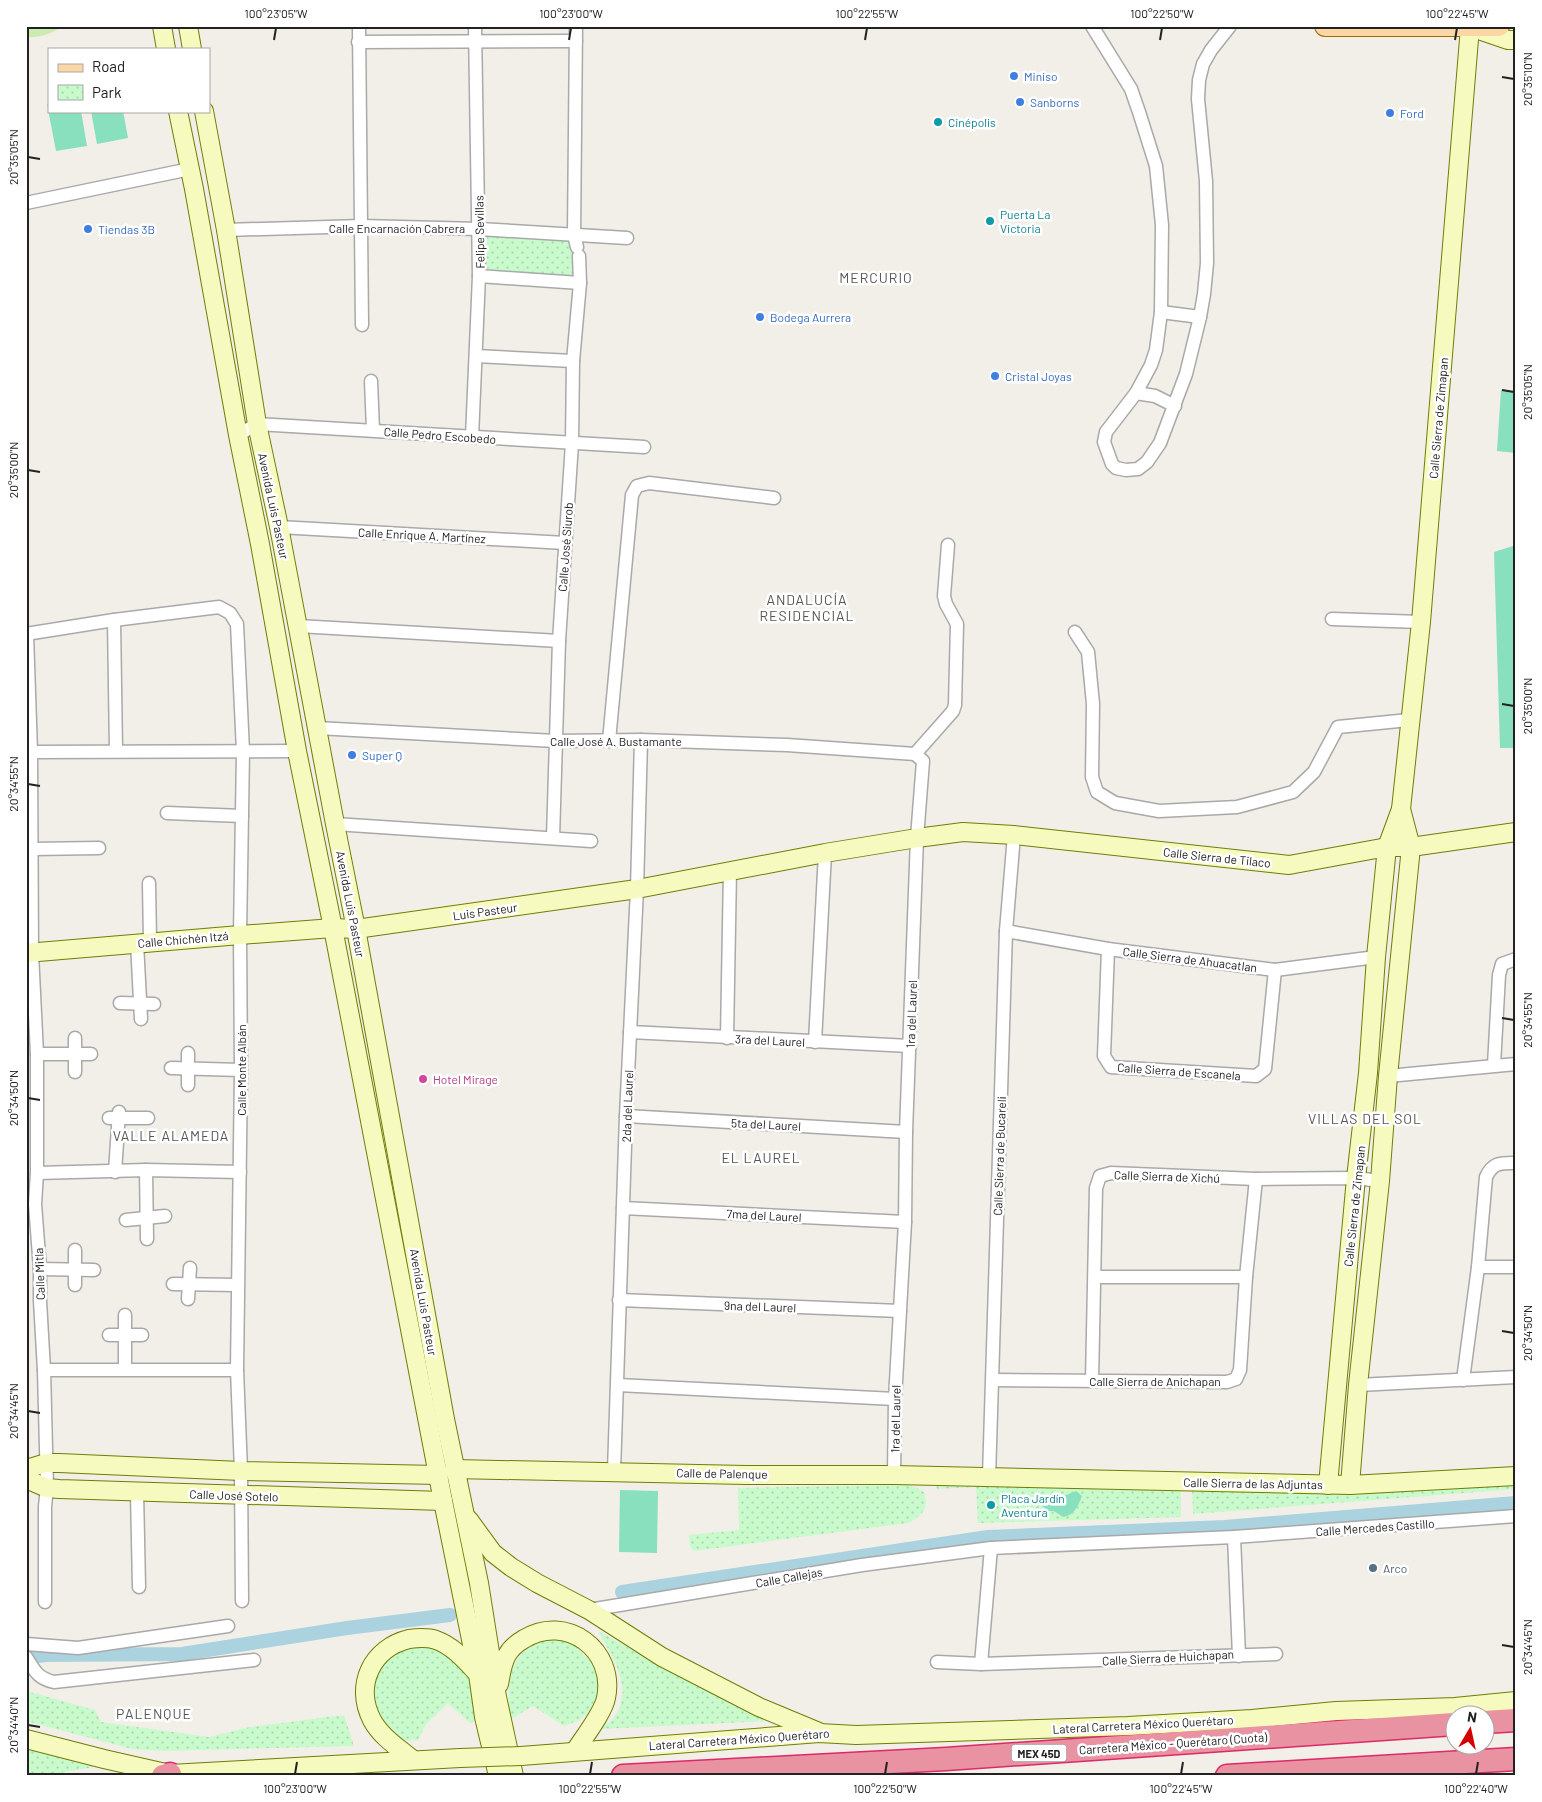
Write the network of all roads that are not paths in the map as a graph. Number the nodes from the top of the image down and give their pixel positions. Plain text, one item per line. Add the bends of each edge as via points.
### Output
1 (162, 26) edge
2 (188, 26) edge
3 (359, 26) edge
4 (476, 26) edge
5 (576, 26) edge
6 (1092, 26) edge
7 (1230, 26) edge
8 (1325, 26) edge
9 (1500, 26) edge
10 (1470, 27) edge
11 (1516, 40) edge
12 (476, 41) junction
13 (576, 41) junction
14 (358, 42) junction
15 (166, 48) edge
16 (192, 48) edge
17 (178, 112) edge
18 (204, 112) edge
19 (190, 169) junction
20 (26, 203) edge
21 (360, 226) junction
22 (479, 229) junction
23 (226, 230) junction
24 (627, 238) dead end
25 (577, 246) junction
26 (479, 276) junction
27 (580, 283) junction
28 (1161, 312) junction
29 (1200, 317) junction
30 (362, 325) dead end
31 (243, 343) junction
32 (222, 344) junction
33 (476, 356) junction
34 (573, 361) junction
35 (371, 381) dead end
36 (1136, 393) junction
37 (1175, 406) junction
38 (257, 424) junction
39 (373, 430) junction
40 (238, 435) junction
41 (472, 437) junction
42 (572, 443) junction
43 (644, 447) dead end
44 (774, 498) dead end
45 (279, 527) junction
46 (565, 543) junction
47 (948, 545) dead end
48 (1332, 619) dead end
49 (114, 620) junction
50 (1421, 622) junction
51 (298, 626) junction
52 (1075, 632) dead end
53 (27, 634) edge
54 (559, 641) junction
55 (1409, 720) junction
56 (317, 728) junction
57 (641, 740) junction
58 (556, 741) junction
59 (609, 741) junction
60 (297, 750) junction
61 (243, 751) junction
62 (31, 752) junction
63 (116, 752) junction
64 (915, 754) junction
65 (1401, 809) junction
66 (167, 813) dead end
67 (242, 816) junction
68 (335, 824) junction
69 (1516, 832) edge
70 (1014, 835) junction
71 (553, 838) junction
72 (917, 838) junction
73 (590, 841) dead end
74 (1410, 846) junction
75 (1387, 847) junction
76 (99, 848) dead end
77 (32, 849) junction
78 (825, 853) junction
79 (730, 870) junction
80 (150, 884) dead end
81 (637, 889) junction
82 (333, 928) junction
83 (356, 929) junction
84 (1006, 931) junction
85 (240, 935) junction
86 (144, 942) junction
87 (1108, 949) junction
88 (29, 953) edge
89 (1376, 957) junction
90 (1516, 959) edge
91 (1274, 970) junction
92 (120, 1003) dead end
93 (140, 1003) junction
94 (154, 1004) dead end
95 (141, 1019) dead end
96 (630, 1032) junction
97 (75, 1038) dead end
98 (726, 1038) junction
99 (815, 1042) junction
100 (910, 1046) junction
101 (188, 1053) dead end
102 (37, 1054) junction
103 (90, 1054) dead end
104 (75, 1055) junction
105 (1516, 1064) edge
106 (1494, 1065) junction
107 (171, 1068) dead end
108 (188, 1070) junction
109 (241, 1070) junction
110 (75, 1072) dead end
111 (1388, 1076) junction
112 (188, 1085) dead end
113 (32, 1095) edge
114 (626, 1116) junction
115 (148, 1118) dead end
116 (906, 1132) junction
117 (1516, 1163) edge
118 (146, 1170) junction
119 (116, 1172) junction
120 (240, 1172) junction
121 (37, 1173) junction
122 (1356, 1178) junction
123 (1256, 1179) junction
124 (1380, 1181) junction
125 (31, 1204) edge
126 (623, 1208) junction
127 (165, 1216) dead end
128 (146, 1219) junction
129 (126, 1220) dead end
130 (906, 1222) junction
131 (147, 1239) dead end
132 (75, 1250) dead end
133 (1478, 1267) junction
134 (1516, 1267) edge
135 (190, 1268) dead end
136 (40, 1269) junction
137 (76, 1270) junction
138 (94, 1270) dead end
139 (1095, 1277) junction
140 (1246, 1277) junction
141 (173, 1284) dead end
142 (189, 1284) junction
143 (75, 1285) dead end
144 (238, 1285) junction
145 (188, 1299) dead end
146 (620, 1300) junction
147 (26, 1301) edge
148 (40, 1301) junction
149 (900, 1311) junction
150 (125, 1316) dead end
151 (126, 1334) junction
152 (109, 1335) dead end
153 (142, 1335) dead end
154 (125, 1369) junction
155 (44, 1370) junction
156 (237, 1370) junction
157 (1516, 1377) edge
158 (993, 1380) junction
159 (1463, 1380) junction
160 (1092, 1381) junction
161 (618, 1385) junction
162 (1358, 1385) junction
163 (895, 1400) junction
164 (46, 1464) junction
165 (26, 1469) edge
166 (241, 1471) junction
167 (614, 1471) junction
168 (446, 1472) junction
169 (894, 1475) junction
170 (1516, 1476) edge
171 (989, 1477) junction
172 (26, 1479) edge
173 (1328, 1485) junction
174 (1350, 1485) junction
175 (47, 1488) junction
176 (137, 1492) junction
177 (242, 1495) junction
178 (443, 1501) junction
179 (465, 1515) junction
180 (1516, 1516) edge
181 (1234, 1537) junction
182 (991, 1548) junction
183 (139, 1587) dead end
184 (242, 1601) dead end
185 (45, 1602) dead end
186 (589, 1610) junction
187 (228, 1626) dead end
188 (26, 1644) edge
189 (1276, 1654) dead end
190 (26, 1656) edge
191 (1239, 1656) junction
192 (254, 1660) dead end
193 (937, 1662) dead end
194 (980, 1664) junction
195 (478, 1674) junction
196 (497, 1697) junction
197 (1516, 1701) edge
198 (1516, 1720) edge
199 (1494, 1721) edge
200 (1444, 1725) edge
201 (819, 1733) junction
202 (26, 1739) edge
203 (575, 1751) junction
204 (1516, 1759) edge
205 (413, 1760) junction
206 (167, 1775) edge
207 (498, 1776) edge
208 (514, 1776) edge
209 (623, 1776) edge
210 (1227, 1776) edge

1 - 15 main road
2 - 16 main road
3 - 14 street
4 - 12 street, Felipe Sevillas
5 - 13 street, Calle José Siurob
6 - 28 street via 1131,90 1156,166 1162,225
7 - 29 street via 1211,50 1199,80 1206,181 1207,263
8 - 10 main road
9 - 10 main road
10 - 11 main road
10 - 50 main road, Calle Sierra de Zimapan
12 - 13 street
12 - 14 street
12 - 22 street, Felipe Sevillas
13 - 25 street, Calle José Siurob
14 - 21 street
17 - 19 main road, Avenida Luis Pasteur
18 - 23 main road, Avenida Luis Pasteur
19 - 20 street
19 - 32 main road, Avenida Luis Pasteur
21 - 22 street, Calle Encarnación Cabrera
21 - 23 street, Calle Encarnación Cabrera
21 - 30 street
22 - 25 street, Calle Encarnación Cabrera
22 - 26 street, Felipe Sevillas
23 - 31 main road, Avenida Luis Pasteur
24 - 25 street, Calle Encarnación Cabrera
25 - 27 street, Calle José Siurob
26 - 27 street
26 - 33 street, Felipe Sevillas
27 - 34 street, Calle José Siurob
28 - 29 street
28 - 36 street via 1156,350
29 - 37 street
31 - 32 main road
31 - 38 main road, Avenida Luis Pasteur
32 - 40 main road, Avenida Luis Pasteur
33 - 34 street
33 - 41 street, Felipe Sevillas
34 - 42 street, Calle José Siurob
35 - 39 street
36 - 37 street via 1155,396
36 - 37 street via 1106,432 1106,450 1116,468 1138,469 1151,458
38 - 39 street, Calle Pedro Escobedo
38 - 40 street
38 - 45 main road, Avenida Luis Pasteur
39 - 41 street, Calle Pedro Escobedo
40 - 60 main road, Avenida Luis Pasteur
41 - 42 street, Calle Pedro Escobedo
42 - 43 street, Calle Pedro Escobedo
42 - 46 street, Calle José Siurob
44 - 59 street via 649,483 637,486 632,495
45 - 46 street, Calle Enrique A. Martínez
45 - 51 main road, Avenida Luis Pasteur
46 - 54 street, Calle José Siurob
47 - 64 street via 944,596 957,624 955,705
48 - 50 street
49 - 53 street
49 - 61 street, Calle Monte Albán via 219,607 230,613 236,624
49 - 63 street
50 - 55 main road, Calle Sierra de Zimapan
51 - 54 street
51 - 56 main road, Avenida Luis Pasteur
52 - 55 street via 1088,652 1093,704 1092,777 1097,792 1115,803 1159,811 1237,807 1293,792 1314,772 1338,727
53 - 62 street, Calle Mitla
54 - 58 street, Calle José Siurob
55 - 65 main road, Calle Sierra de Zimapan
56 - 58 street, Calle José A. Bustamante
56 - 68 main road, Avenida Luis Pasteur
57 - 59 street, Calle José A. Bustamante
57 - 64 street, Calle José A. Bustamante
57 - 81 street, 2da del Laurel
58 - 59 street, Calle José A. Bustamante
58 - 71 street, Calle José Siurob
60 - 61 street
60 - 82 main road, Avenida Luis Pasteur
61 - 63 street
61 - 67 street, Calle Monte Albán
62 - 63 street
62 - 77 street, Calle Mitla
64 - 72 street, 1ra del Laurel via 923,761
65 - 74 main road, Calle Sierra de Zimapan
65 - 75 main road, Calle Sierra de Zimapan
66 - 67 street
67 - 85 street, Calle Monte Albán
68 - 71 street
68 - 83 main road, Avenida Luis Pasteur
69 - 74 main road, Calle Sierra de Tilaco
70 - 72 main road, Calle Sierra de Tilaco via 964,832
70 - 75 main road, Calle Sierra de Tilaco via 1289,865
70 - 84 street, Calle Sierra de Bucareli
71 - 73 street
72 - 78 main road
72 - 100 street, 1ra del Laurel
74 - 75 main road, Calle Sierra de Tilaco
74 - 111 main road, Calle Sierra de Zimapan
75 - 89 main road, Calle Sierra de Zimapan
76 - 77 street
77 - 88 street, Calle Mitla
78 - 79 main road
78 - 99 street
79 - 81 main road
79 - 98 street
80 - 86 street
81 - 83 main road, Luis Pasteur
81 - 96 street, 2da del Laurel
82 - 83 main road, Luis Pasteur
82 - 85 main road, Calle Chichén Itzá
82 - 168 main road, Avenida Luis Pasteur
83 - 168 main road, Avenida Luis Pasteur
84 - 87 street, Calle Sierra de Ahuacatlan
84 - 158 street, Calle Sierra de Bucareli
85 - 86 main road, Calle Chichén Itzá
85 - 109 street, Calle Monte Albán
86 - 88 main road, Calle Chichén Itzá
86 - 93 street
87 - 91 street, Calle Sierra de Ahuacatlan
87 - 91 street, Calle Sierra de Escanela via 1104,1056 1111,1067 1256,1076 1265,1069
88 - 102 street, Calle Mitla
89 - 91 street, Calle Sierra de Ahuacatlan
89 - 122 main road, Calle Sierra de Zimapan
90 - 106 street via 1502,964 1499,976
92 - 93 street
93 - 94 street
93 - 95 street
96 - 98 street, 3ra del Laurel
96 - 114 street, 2da del Laurel
97 - 104 street
98 - 99 street, 3ra del Laurel
99 - 100 street, 3ra del Laurel
100 - 116 street, 1ra del Laurel
101 - 108 street
102 - 104 street
102 - 113 street, Calle Mitla
103 - 104 street
104 - 110 street
105 - 106 street
106 - 111 street
107 - 108 street
108 - 109 street
108 - 112 street
109 - 120 street, Calle Monte Albán
111 - 124 main road, Calle Sierra de Zimapan
113 - 121 street, Calle Mitla
114 - 116 street, 5ta del Laurel
114 - 126 street, 2da del Laurel
115 - 119 street via 116,1116
116 - 130 street, 1ra del Laurel
117 - 133 street via 1501,1163 1491,1168 1486,1177
118 - 119 street
118 - 120 street
118 - 128 street
119 - 121 street
120 - 144 street, Calle Monte Albán
121 - 125 street, Calle Mitla
122 - 123 street, Calle Sierra de Xichú
122 - 124 street, Calle Sierra de Xichú
122 - 173 main road, Calle Sierra de Zimapan
123 - 139 street, Calle Sierra de Xichú via 1111,1173 1100,1176 1096,1188
123 - 140 street, Calle Sierra de Anichapan
124 - 162 main road, Calle Sierra de Zimapan
125 - 136 street, Calle Mitla
126 - 130 street, 7ma del Laurel
126 - 146 street, 2da del Laurel
127 - 128 street
128 - 129 street
128 - 131 street
130 - 149 street, 1ra del Laurel
132 - 137 street
133 - 134 street
133 - 159 street
135 - 142 street
136 - 137 street
136 - 148 street, Calle Mitla
137 - 138 street
137 - 143 street
139 - 140 street
139 - 160 street, Calle Sierra de Xichú
140 - 160 street, Calle Sierra de Anichapan via 1240,1370 1236,1379 1227,1382
141 - 142 street
142 - 144 street
142 - 145 street
144 - 156 street, Calle Monte Albán
146 - 149 street, 9na del Laurel
146 - 161 street, 2da del Laurel
147 - 148 street
148 - 155 street, Calle Mitla
149 - 163 street, 1ra del Laurel
150 - 151 street
151 - 152 street
151 - 153 street
151 - 154 street
154 - 155 street
154 - 156 street
155 - 164 street, Calle Mitla
156 - 166 street, Calle Monte Albán
157 - 159 street
158 - 160 street, Calle Sierra de Anichapan
158 - 171 street, Calle Sierra de Bucareli
159 - 162 street
161 - 163 street
161 - 167 street, 2da del Laurel
162 - 174 main road, Calle Sierra de Zimapan
163 - 169 street, 1ra del Laurel
164 - 165 main road, Calle José Sotelo
164 - 166 main road, Calle José Sotelo
164 - 175 street, Calle Mitla
166 - 168 main road, Calle José Sotelo
166 - 177 street, Calle Monte Albán
167 - 168 main road, Calle de Palenque
167 - 169 main road, Calle de Palenque
168 - 178 main road, Avenida Luis Pasteur
168 - 179 main road, Avenida Luis Pasteur
169 - 171 main road, Calle de Palenque
170 - 174 main road, Calle Sierra de las Adjuntas
171 - 173 main road, Calle Sierra de las Adjuntas
172 - 175 main road, Calle José Sotelo
173 - 174 main road, Calle Sierra de las Adjuntas
175 - 176 main road, Calle José Sotelo
175 - 185 street, Calle Mitla
176 - 177 main road, Calle José Sotelo
176 - 183 street
177 - 178 main road, Calle José Sotelo
177 - 184 street, Calle Monte Albán
178 - 195 main road, Avenida Luis Pasteur
179 - 186 main road via 494,1553 512,1567
179 - 196 main road, Avenida Luis Pasteur
180 - 181 street, Calle Mercedes Castillo
181 - 182 street, Calle Mercedes Castillo
181 - 191 street, Calle Sierra de Huichapan
182 - 186 street, Calle Callejas via 842,1568
182 - 194 street
186 - 201 main road via 662,1657
187 - 188 street via 78,1648
189 - 191 street
190 - 192 street via 36,1673 54,1682
191 - 194 street, Calle Sierra de Huichapan
193 - 194 street, Calle Sierra de Huichapan
195 - 205 main road via 448,1645 434,1639 403,1641 388,1647 375,1659 366,1688 371,1718 379,1731
195 - 207 main road, Avenida Luis Pasteur
196 - 203 main road via 502,1667 517,1643 546,1631 563,1631 578,1636 601,1658 607,1671 608,1685 600,1714
196 - 208 main road, Avenida Luis Pasteur
197 - 201 main road, Lateral Carretera México Querétaro via 1128,1726 856,1735
198 - 199 highway
200 - 209 highway, Carretera México - Querétaro (Cuota) / MEX 45D via 946,1759
201 - 203 main road, Lateral Carretera México Querétaro
202 - 206 main road, Lateral Carretera México Querétaro
203 - 205 main road, Lateral Carretera México Querétaro, bridge
204 - 210 highway
205 - 206 main road, Lateral Carretera México Querétaro

